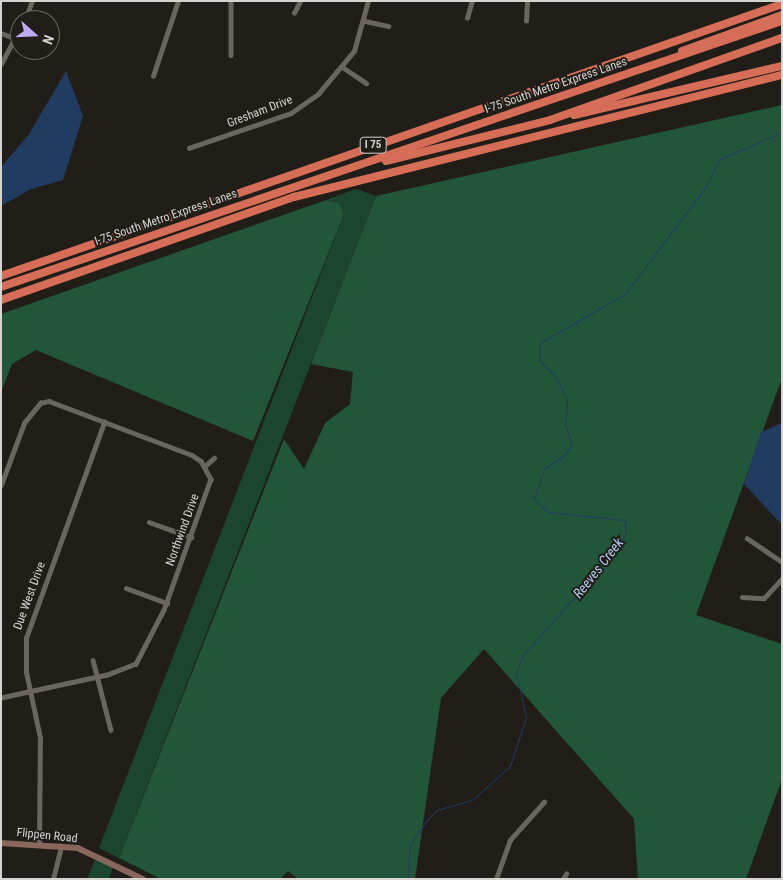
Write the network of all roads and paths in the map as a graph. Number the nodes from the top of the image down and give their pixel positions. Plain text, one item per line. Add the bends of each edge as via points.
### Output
1 (178, 1) edge
2 (231, 1) edge
3 (300, 1) edge
4 (368, 1) edge
5 (472, 1) edge
6 (527, 1) edge
7 (779, 1) edge
8 (782, 4) edge
9 (294, 13) dead end
10 (746, 15) junction
11 (782, 15) edge
12 (466, 18) dead end
13 (365, 21) junction
14 (526, 21) dead end
15 (782, 21) edge
16 (388, 26) dead end
17 (782, 38) edge
18 (10, 47) edge
19 (231, 55) dead end
20 (1, 64) edge
21 (782, 66) edge
22 (344, 68) junction
23 (782, 75) edge
24 (153, 76) dead end
25 (607, 79) junction
26 (366, 83) dead end
27 (550, 120) junction
28 (189, 148) dead end
29 (338, 173) junction
30 (1, 276) edge
31 (1, 287) edge
32 (1, 300) edge
33 (104, 422) junction
34 (214, 458) dead end
35 (205, 466) junction
36 (1, 485) edge
37 (149, 522) dead end
38 (192, 537) junction
39 (747, 538) dead end
40 (782, 562) edge
41 (782, 580) edge
42 (126, 588) dead end
43 (742, 597) dead end
44 (167, 603) junction
45 (93, 660) dead end
46 (96, 677) junction
47 (30, 689) junction
48 (1, 698) edge
49 (111, 730) dead end
50 (544, 802) dead end
51 (1, 843) edge
52 (40, 844) junction
53 (61, 846) junction
54 (53, 879) edge
55 (144, 879) edge
56 (496, 879) edge

1 - 24 street
2 - 19 street
3 - 9 street
4 - 13 street, Gresham Drive
5 - 12 street
6 - 14 street
7 - 10 highway
8 - 10 highway, I 75
10 - 30 highway, I 75
11 - 25 highway
13 - 16 street
13 - 22 street, Gresham Drive
15 - 25 highway, I-75 South Metro Express Lanes
17 - 27 highway, I-75 South Metro Express Lanes
18 - 20 street
21 - 27 highway
22 - 26 street
22 - 28 street, Gresham Drive via 318,94 291,113
23 - 32 highway, I 75 via 294,197
25 - 29 highway, I-75 South Metro Express Lanes
27 - 29 highway, I-75 South Metro Express Lanes
29 - 31 highway, I-75 South Metro Express Lanes
33 - 35 street via 192,455
33 - 36 street via 49,402 40,403 24,423
33 - 47 street, Due West Drive via 26,638
34 - 35 street
35 - 38 street, Northwind Drive via 209,489
37 - 38 street
38 - 44 street, Northwind Drive
39 - 40 street
41 - 43 street via 764,598
42 - 44 street
44 - 46 street, Northwind Drive via 136,664
45 - 46 street
46 - 47 street, Northwind Drive
46 - 49 street
47 - 48 street, Northwind Drive
47 - 52 street, Due West Drive via 40,738
50 - 56 street via 510,840
51 - 52 street, Flippen Road
52 - 53 street, Flippen Road
53 - 54 street
53 - 55 street, Flippen Road via 114,862

